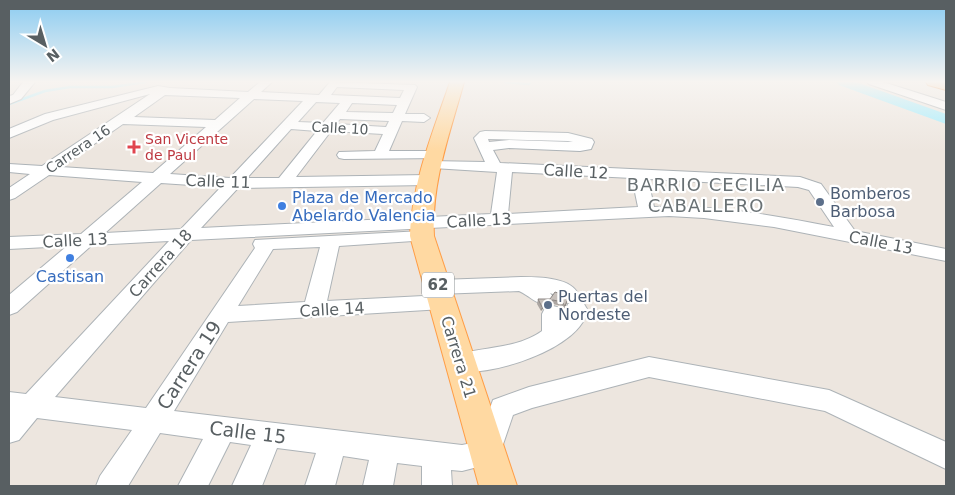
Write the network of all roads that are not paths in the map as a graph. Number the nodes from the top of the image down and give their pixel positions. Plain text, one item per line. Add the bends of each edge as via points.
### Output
1 (95, 105) edge
2 (142, 105) edge
3 (240, 105) edge
4 (310, 105) edge
5 (345, 105) edge
6 (404, 105) edge
7 (450, 105) edge
8 (337, 115) junction
9 (398, 118) junction
10 (424, 118) dead end
11 (120, 120) junction
12 (218, 124) junction
13 (288, 125) junction
14 (327, 127) junction
15 (360, 129) junction
16 (392, 131) junction
17 (9, 134) edge
18 (484, 147) junction
19 (344, 155) junction
20 (380, 155) junction
21 (432, 166) junction
22 (500, 167) junction
23 (9, 168) edge
24 (46, 170) junction
25 (639, 174) junction
26 (156, 178) junction
27 (328, 181) junction
28 (284, 182) junction
29 (234, 183) junction
30 (9, 195) edge
31 (647, 212) junction
32 (499, 219) junction
33 (421, 230) junction
34 (849, 236) junction
35 (86, 239) junction
36 (179, 241) junction
37 (331, 241) junction
38 (9, 243) edge
39 (266, 244) junction
40 (71, 253) junction
41 (946, 255) edge
42 (9, 256) edge
43 (521, 284) junction
44 (441, 295) junction
45 (9, 307) edge
46 (314, 310) junction
47 (221, 315) junction
48 (549, 315) junction
49 (462, 363) junction
50 (20, 404) edge
51 (153, 420) junction
52 (222, 429) junction
53 (9, 432) edge
54 (269, 435) junction
55 (333, 442) junction
56 (386, 449) junction
57 (487, 454) junction
58 (436, 455) junction
59 (946, 456) edge
60 (111, 486) edge
61 (193, 486) edge
62 (248, 486) edge
63 (320, 486) edge
64 (378, 486) edge
65 (437, 486) edge
66 (498, 486) edge

1 - 17 street via 49,117
2 - 11 street, Carrera 16
3 - 12 street
4 - 13 street, Carrera 18
5 - 8 street
6 - 9 street
7 - 21 main road, Carrera 21 / 62
8 - 9 street
8 - 14 street
9 - 10 street
9 - 16 street
11 - 12 street
11 - 24 street, Carrera 16
12 - 26 street
13 - 14 street, Calle 10
13 - 29 street, Carrera 18
14 - 15 street, Calle 10
14 - 28 street
15 - 16 street, Calle 10
15 - 19 street
16 - 20 street
18 - 18 street via 481,138 493,134 568,137 587,142 580,148 509,144
18 - 22 street
19 - 20 street
19 - 27 street
20 - 21 street
21 - 22 street, Calle 12
21 - 27 street, Calle 11
21 - 33 main road, Carrera 21 / 62 via 424,195
22 - 25 street, Calle 12
22 - 32 street
23 - 24 street, Calle 11
24 - 26 street, Calle 11
24 - 30 street, Carrera 16
25 - 31 street
25 - 34 street, Calle 12 via 809,184 815,187
26 - 29 street, Calle 11
26 - 35 street
27 - 28 street, Calle 11
28 - 29 street, Calle 11
29 - 36 street, Carrera 18
31 - 32 street, Calle 13
31 - 34 street, Calle 13 via 714,212
32 - 33 street, Calle 13
33 - 36 street, Calle 13
33 - 37 street, Calle 13
33 - 44 main road, Carrera 21 / 62
34 - 41 street, Calle 13
35 - 36 street, Calle 13
35 - 38 street, Calle 13
35 - 40 street
36 - 39 street, Calle 13
36 - 40 street, Calle 13
36 - 50 street, Carrera 18
37 - 39 street, Calle 13
37 - 46 street
39 - 47 street, Carrera 19
40 - 42 street, Calle 13
40 - 45 street
43 - 44 street, Calle 14
43 - 48 street via 534,289
43 - 48 street, Calle 14 via 546,284 572,301 575,318 569,324
44 - 46 street, Calle 14
44 - 49 main road, Carrera 21 / 62
46 - 47 street, Calle 14
47 - 51 street, Carrera 19
48 - 49 street via 538,345 512,354
49 - 57 main road, Carrera 21 / 62
50 - 51 street, Calle 15
50 - 53 street, Carrera 18
51 - 52 street, Calle 15
51 - 60 street, Carrera 19
52 - 54 street, Calle 15
52 - 61 street
54 - 55 street, Calle 15
54 - 62 street
55 - 56 street, Calle 15
55 - 63 street
56 - 58 street, Calle 15
56 - 64 street
57 - 58 street, Calle 15 via 462,458
57 - 59 street via 502,408 649,367 829,401
57 - 66 main road, Carrera 21 / 62
58 - 65 street

